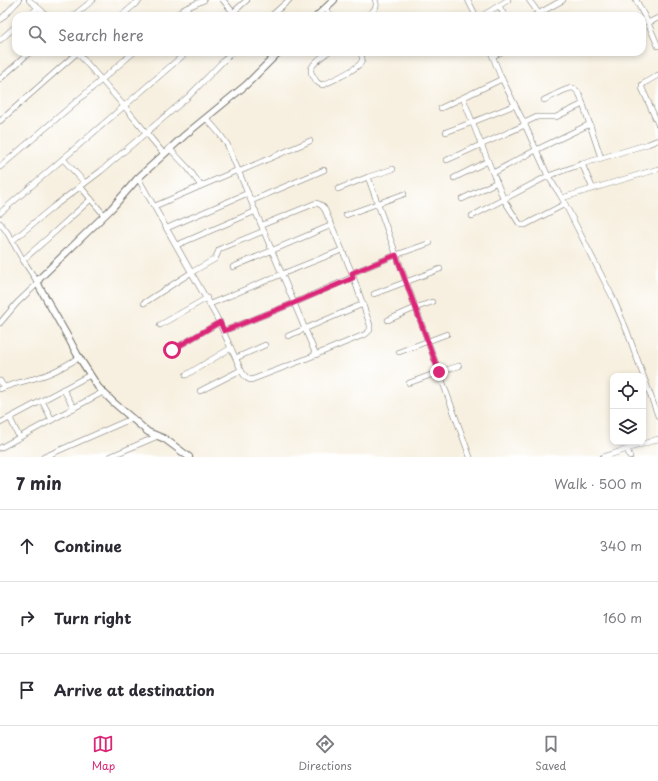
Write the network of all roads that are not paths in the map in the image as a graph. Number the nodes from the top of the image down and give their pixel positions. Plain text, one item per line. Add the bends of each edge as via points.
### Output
1 (19, 0) edge
2 (29, 0) edge
3 (93, 0) edge
4 (140, 0) edge
5 (204, 0) edge
6 (223, 0) edge
7 (247, 0) edge
8 (289, 0) edge
9 (334, 0) edge
10 (375, 0) edge
11 (468, 0) edge
12 (508, 0) edge
13 (529, 0) edge
14 (563, 0) edge
15 (636, 0) edge
16 (499, 6) junction
17 (38, 8) junction
18 (325, 8) junction
19 (33, 12) edge
20 (42, 12) edge
21 (78, 12) edge
22 (126, 12) edge
23 (180, 12) edge
24 (231, 12) edge
25 (236, 12) edge
26 (276, 12) edge
27 (321, 12) edge
28 (328, 12) edge
29 (372, 12) edge
30 (474, 12) edge
31 (489, 12) edge
32 (503, 12) edge
33 (535, 12) edge
34 (542, 12) edge
35 (642, 12) edge
36 (658, 18) edge
37 (646, 19) edge
38 (0, 20) edge
39 (648, 23) junction
40 (12, 30) edge
41 (0, 40) edge
42 (658, 46) edge
43 (26, 56) edge
44 (73, 56) edge
45 (80, 56) edge
46 (129, 56) edge
47 (182, 56) edge
48 (228, 56) edge
49 (270, 56) edge
50 (323, 56) edge
51 (361, 56) edge
52 (493, 56) edge
53 (658, 75) edge
54 (0, 79) edge
55 (502, 79) junction
56 (101, 80) junction
57 (463, 98) junction
58 (544, 100) dead end
59 (583, 104) junction
60 (515, 105) junction
61 (124, 106) junction
62 (441, 108) dead end
63 (206, 118) junction
64 (0, 121) edge
65 (472, 122) junction
66 (524, 124) junction
67 (590, 124) junction
68 (658, 124) edge
69 (146, 132) junction
70 (446, 132) dead end
71 (658, 140) edge
72 (310, 141) dead end
73 (481, 144) junction
74 (170, 149) junction
75 (536, 150) junction
76 (164, 154) junction
77 (601, 158) junction
78 (63, 159) junction
79 (447, 160) dead end
80 (488, 161) junction
81 (582, 164) junction
82 (0, 167) edge
83 (393, 169) dead end
84 (658, 169) edge
85 (324, 170) dead end
86 (238, 171) junction
87 (493, 173) junction
88 (548, 176) junction
89 (138, 178) junction
90 (368, 178) junction
91 (454, 178) dead end
92 (497, 182) junction
93 (82, 185) junction
94 (200, 186) junction
95 (338, 189) dead end
96 (593, 189) junction
97 (248, 193) junction
98 (404, 194) dead end
99 (562, 198) junction
100 (91, 199) junction
101 (462, 199) dead end
102 (504, 200) junction
103 (251, 201) junction
104 (377, 203) junction
105 (565, 204) junction
106 (155, 206) junction
107 (256, 212) junction
108 (0, 213) edge
109 (104, 215) junction
110 (346, 215) dead end
111 (472, 216) dead end
112 (0, 223) edge
113 (332, 225) junction
114 (262, 226) junction
115 (167, 228) junction
116 (264, 232) junction
117 (12, 241) junction
118 (430, 243) dead end
119 (177, 245) junction
120 (342, 250) junction
121 (272, 251) junction
122 (396, 255) junction
123 (23, 260) junction
124 (234, 268) dead end
125 (440, 269) dead end
126 (192, 272) junction
127 (282, 274) junction
128 (353, 275) junction
129 (406, 282) junction
130 (38, 283) junction
131 (374, 294) dead end
132 (207, 298) junction
133 (432, 302) dead end
134 (144, 303) dead end
135 (294, 303) junction
136 (210, 304) junction
137 (363, 304) junction
138 (415, 308) junction
139 (388, 320) dead end
140 (220, 322) junction
141 (0, 323) edge
142 (160, 325) dead end
143 (305, 329) junction
144 (224, 331) junction
145 (447, 334) dead end
146 (288, 336) dead end
147 (428, 341) junction
148 (265, 345) dead end
149 (231, 348) junction
150 (172, 350) dead end
151 (399, 352) dead end
152 (316, 355) junction
153 (79, 358) junction
154 (236, 358) junction
155 (459, 366) dead end
156 (241, 370) junction
157 (439, 372) junction
158 (90, 375) junction
159 (186, 375) dead end
160 (0, 381) edge
161 (409, 383) dead end
162 (2, 388) edge
163 (63, 389) junction
164 (103, 392) junction
165 (200, 392) dead end
166 (42, 401) junction
167 (74, 408) junction
168 (658, 416) edge
169 (10, 418) junction
170 (133, 418) junction
171 (52, 420) junction
172 (0, 423) edge
173 (158, 436) junction
174 (19, 437) junction
175 (658, 439) edge
176 (0, 447) edge
177 (627, 449) junction
178 (44, 457) edge
179 (109, 457) edge
180 (189, 457) edge
181 (470, 457) edge
182 (603, 457) edge
183 (630, 457) edge

1 - 38 street
2 - 17 street
3 - 21 street
4 - 22 street
5 - 23 street
6 - 24 street
7 - 25 street
8 - 26 street
9 - 18 street
10 - 29 street via 377,5
11 - 30 street
12 - 16 street
13 - 33 street
14 - 34 street
15 - 35 street
16 - 31 street
16 - 32 street
17 - 19 street
17 - 20 street
18 - 27 street
18 - 28 street
36 - 39 street
37 - 39 street
39 - 42 street
40 - 41 street
43 - 54 street
44 - 64 street
45 - 56 street
46 - 56 street
47 - 61 street
48 - 69 street via 188,97
49 - 63 street via 246,85
50 - 51 street via 311,69 320,85 356,67 362,61
52 - 55 street
53 - 68 street via 642,85
55 - 57 street
55 - 60 street
56 - 61 street
56 - 82 street
57 - 62 street
57 - 65 street
58 - 59 street via 573,88 580,95
59 - 66 street via 556,117 537,117
59 - 67 street
60 - 65 street
60 - 66 street
61 - 69 street
61 - 78 street
63 - 74 street
63 - 86 street via 226,144
65 - 70 street
65 - 73 street
66 - 73 street
66 - 75 street
67 - 75 street
67 - 77 street
69 - 76 street
69 - 93 street
71 - 77 street
72 - 86 street
73 - 79 street
73 - 80 street
74 - 76 street
74 - 94 street via 188,168
75 - 87 street
75 - 88 street
76 - 89 street
77 - 81 street
78 - 93 street
78 - 108 street
80 - 87 street
80 - 91 street
81 - 88 street
81 - 96 street
83 - 90 street
84 - 96 street
85 - 103 street
86 - 94 street
86 - 97 street
87 - 92 street
88 - 99 street
88 - 102 street
89 - 106 street
89 - 109 street
90 - 95 street
90 - 104 street
92 - 101 street
92 - 102 street
93 - 100 street
93 - 117 street
94 - 106 street
96 - 99 street
97 - 103 street
97 - 115 street
98 - 104 street
99 - 105 street
100 - 109 street
100 - 123 street
102 - 105 street via 514,218 522,225
102 - 111 street
103 - 107 street
104 - 110 street
104 - 122 street
105 - 168 street via 614,298
106 - 115 street
107 - 114 street
107 - 119 street
109 - 130 street via 52,265
112 - 117 street
113 - 114 street via 323,206 316,203
113 - 120 street
113 - 121 street
114 - 116 street
115 - 119 street
116 - 121 street
116 - 126 street via 222,248 215,259
117 - 123 street
118 - 122 street
119 - 126 street
120 - 127 street
120 - 128 street
121 - 124 street
121 - 127 street
122 - 128 street
122 - 129 street
123 - 130 street
125 - 129 street
126 - 132 street
126 - 134 street
127 - 135 street
127 - 136 street
128 - 135 street
128 - 137 street
129 - 131 street
129 - 138 street
130 - 141 street
130 - 153 street
132 - 136 street
132 - 142 street
133 - 138 street
135 - 143 street
135 - 144 street
136 - 140 street
137 - 143 street
137 - 152 street via 370,330
138 - 139 street
138 - 147 street
140 - 144 street
140 - 150 street
143 - 146 street
143 - 152 street
144 - 149 street
145 - 147 street
147 - 151 street
147 - 157 street
148 - 154 street
149 - 154 street
149 - 159 street
152 - 156 street via 251,380 246,378
153 - 158 street
153 - 162 street via 47,375
154 - 156 street
155 - 157 street
156 - 165 street
157 - 161 street
157 - 181 street
158 - 163 street
158 - 164 street
160 - 162 street
163 - 166 street
163 - 167 street
164 - 167 street
164 - 170 street
166 - 169 street
166 - 171 street
167 - 171 street
169 - 172 street
169 - 174 street
170 - 173 street via 148,432
170 - 178 street
171 - 174 street
173 - 179 street
173 - 180 street
174 - 176 street
175 - 177 street
177 - 182 street
177 - 183 street

